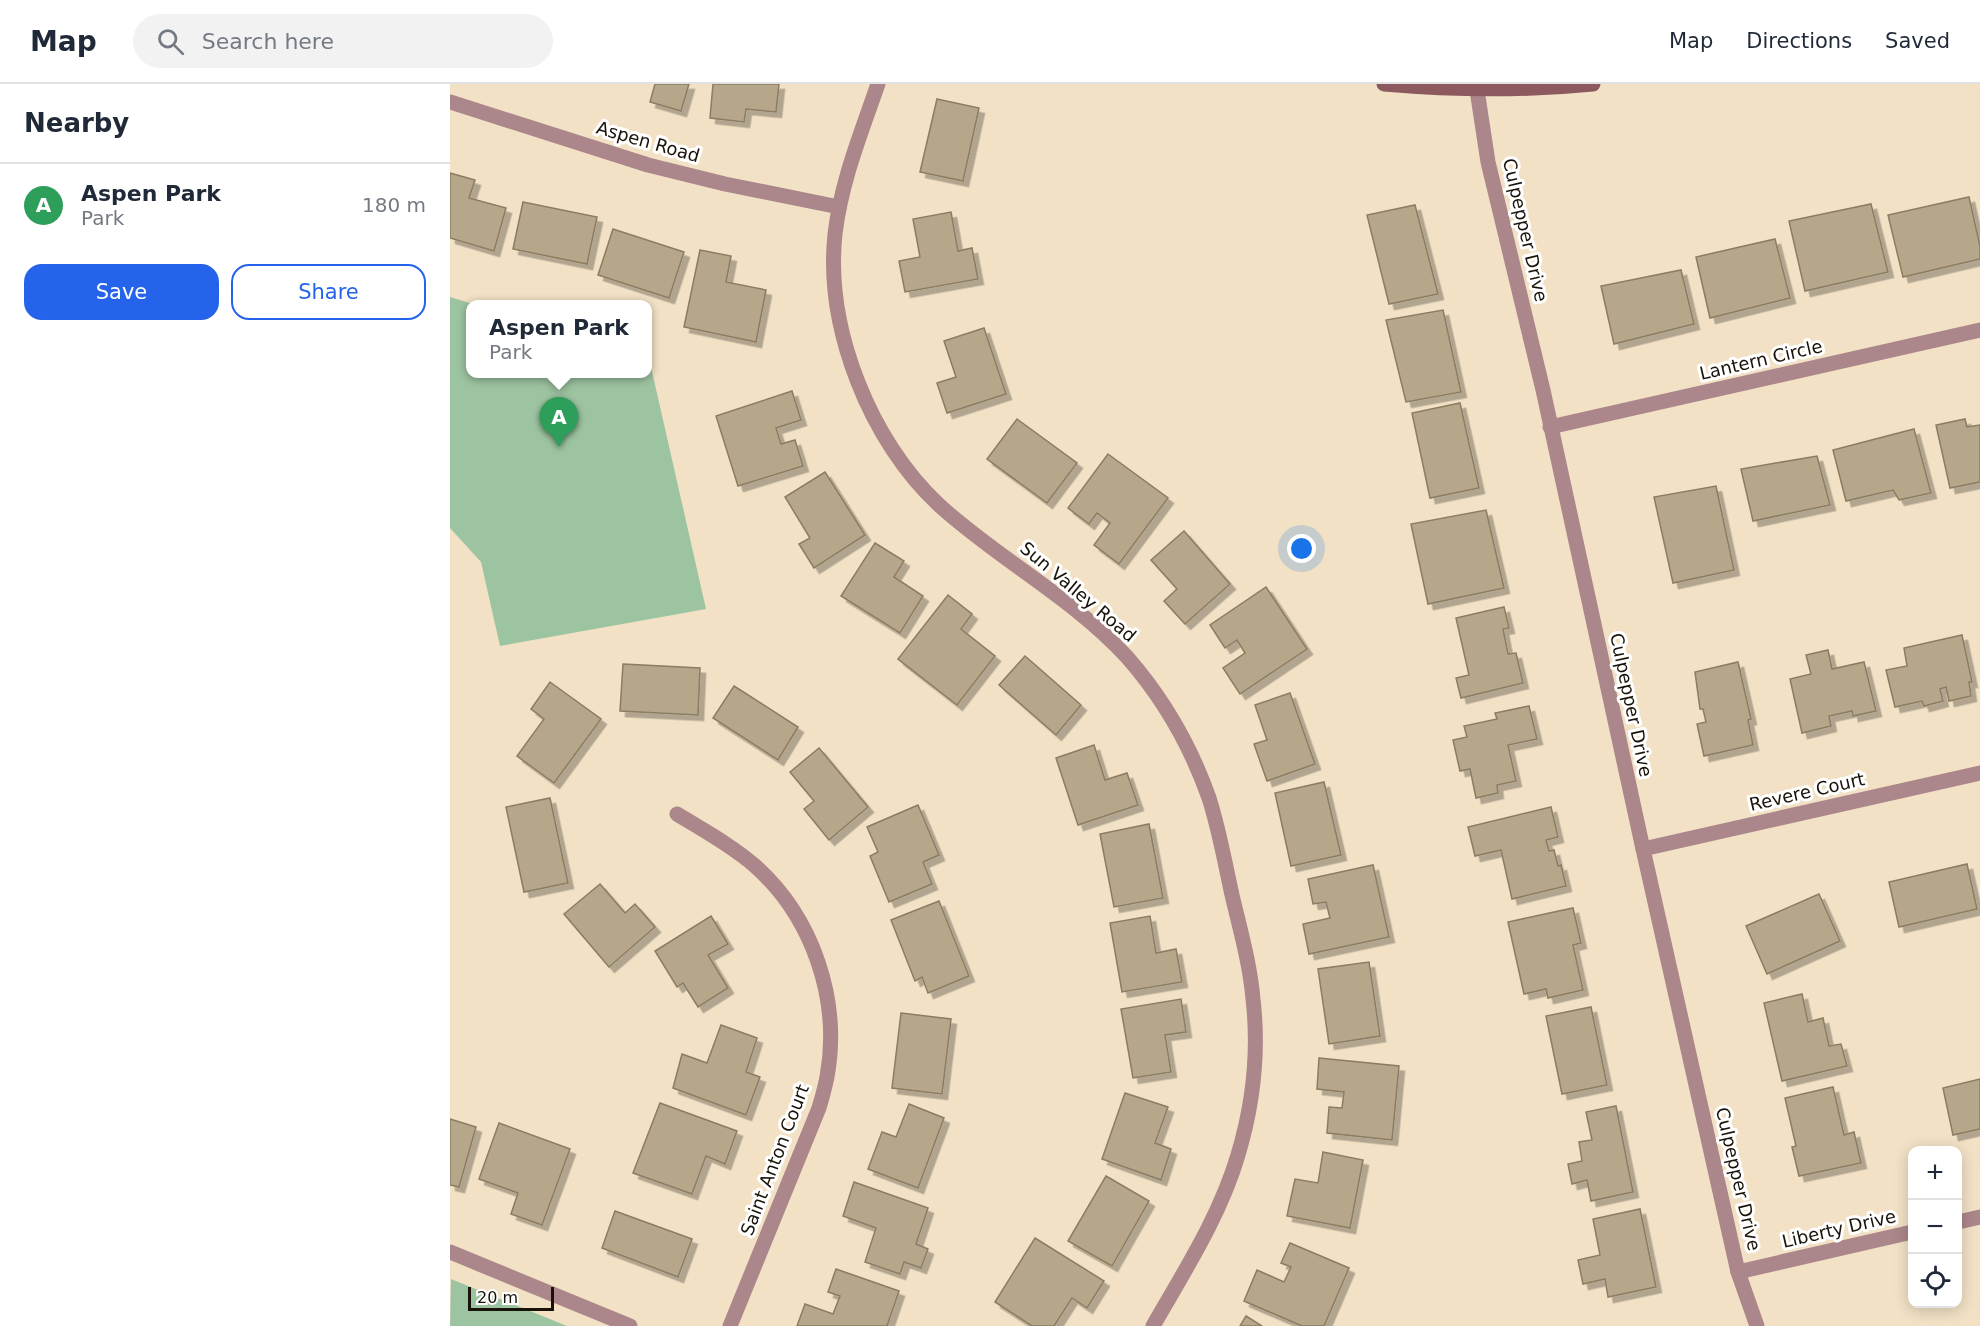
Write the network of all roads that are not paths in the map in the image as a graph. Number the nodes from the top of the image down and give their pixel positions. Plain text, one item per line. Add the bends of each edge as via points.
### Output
1 (878, 84) edge
2 (1384, 84) edge
3 (1593, 84) edge
4 (1477, 90) junction
5 (450, 102) edge
6 (839, 207) junction
7 (1980, 330) edge
8 (1550, 427) junction
9 (1980, 773) edge
10 (677, 814) dead end
11 (1643, 849) junction
12 (1980, 1217) edge
13 (1962, 1221) edge
14 (1908, 1233) edge
15 (450, 1252) edge
16 (1738, 1272) junction
17 (630, 1326) edge
18 (730, 1326) edge
19 (1153, 1326) edge
20 (1756, 1326) edge

1 - 6 street, Sun Valley Road
2 - 4 main road
3 - 4 main road
4 - 8 street, Culpepper Drive via 1488,162
5 - 6 street, Aspen Road via 648,165
6 - 19 street, Sun Valley Road via 833,267 839,321 861,388 889,441 904,465 940,505 1087,620 1129,660 1176,727 1209,800 1253,998 1251,1094 1227,1188
7 - 8 street, Lantern Circle
8 - 11 street, Culpepper Drive
9 - 11 street, Revere Court
10 - 18 street, Saint Anton Court via 753,864 771,881 809,939 829,1005 827,1076 819,1108
11 - 16 street, Culpepper Drive
12 - 13 street
14 - 16 street, Liberty Drive
15 - 17 street
16 - 20 street, Culpepper Drive

